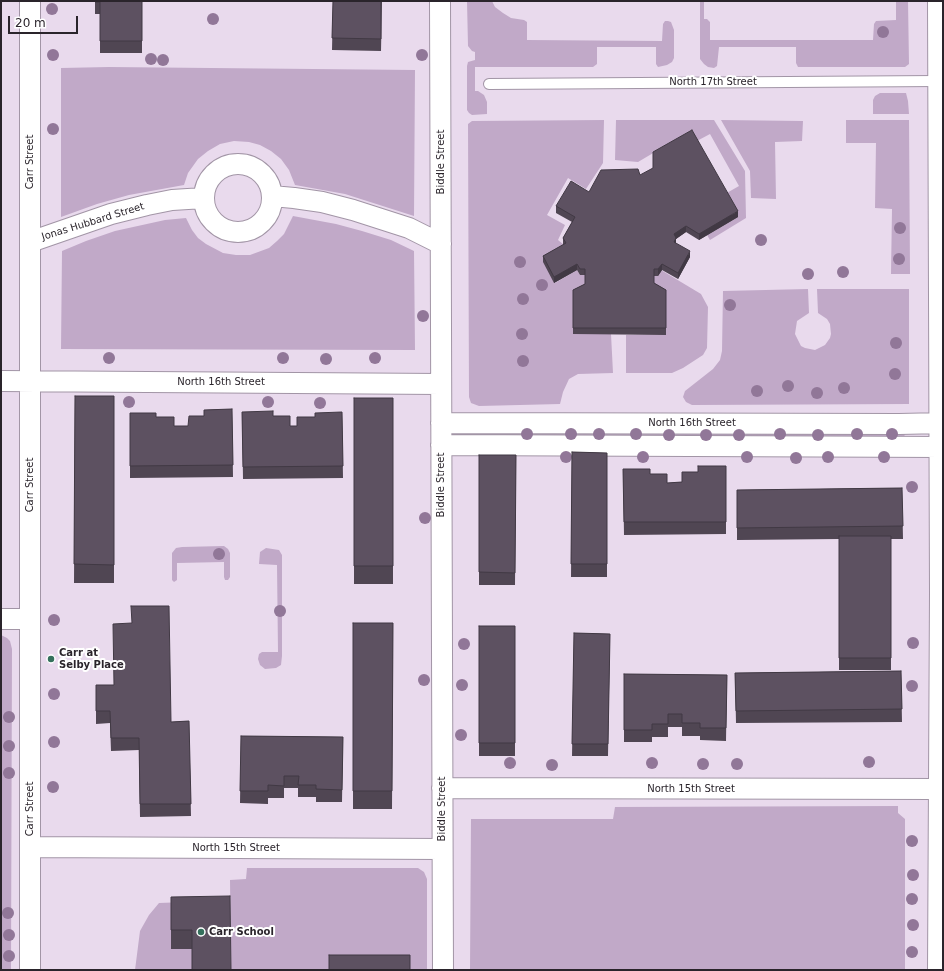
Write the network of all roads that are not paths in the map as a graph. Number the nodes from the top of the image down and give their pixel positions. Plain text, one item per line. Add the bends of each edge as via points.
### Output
1 (30, 1) edge
2 (440, 1) edge
3 (938, 1) edge
4 (938, 81) junction
5 (489, 84) dead end
6 (272, 196) junction
7 (204, 198) junction
8 (30, 242) junction
9 (441, 244) junction
10 (1, 381) edge
11 (30, 381) junction
12 (441, 384) junction
13 (441, 423) junction
14 (941, 423) edge
15 (441, 445) junction
16 (941, 447) edge
17 (1, 619) edge
18 (30, 619) junction
19 (442, 788) junction
20 (940, 789) junction
21 (30, 847) junction
22 (442, 849) junction
23 (30, 970) edge
24 (443, 970) edge
25 (938, 970) edge

1 - 8 street, Carr Street
2 - 9 street, Biddle Street
3 - 4 street
4 - 5 lane, North 17th Street
4 - 14 street
6 - 7 street via 263,175 244,164 222,168 213,175
6 - 7 street via 267,217 260,225 238,232 228,231 210,217
6 - 9 street via 322,202 353,210 409,228
7 - 8 street, Jonas Hubbard Street via 146,205 111,214
8 - 11 street, Carr Street
9 - 12 street, Biddle Street
10 - 11 street, North 16th Street
11 - 12 street, North 16th Street
11 - 18 street, Carr Street
12 - 13 street, Biddle Street
13 - 14 street, North 16th Street
13 - 15 street, Biddle Street
14 - 16 street
15 - 16 street
15 - 19 street, Biddle Street
16 - 20 street
17 - 18 street
18 - 21 street, Carr Street
19 - 20 street, North 15th Street
19 - 22 street, Biddle Street
20 - 25 street
21 - 22 street, North 15th Street
21 - 23 street, Carr Street
22 - 24 street, Biddle Street

